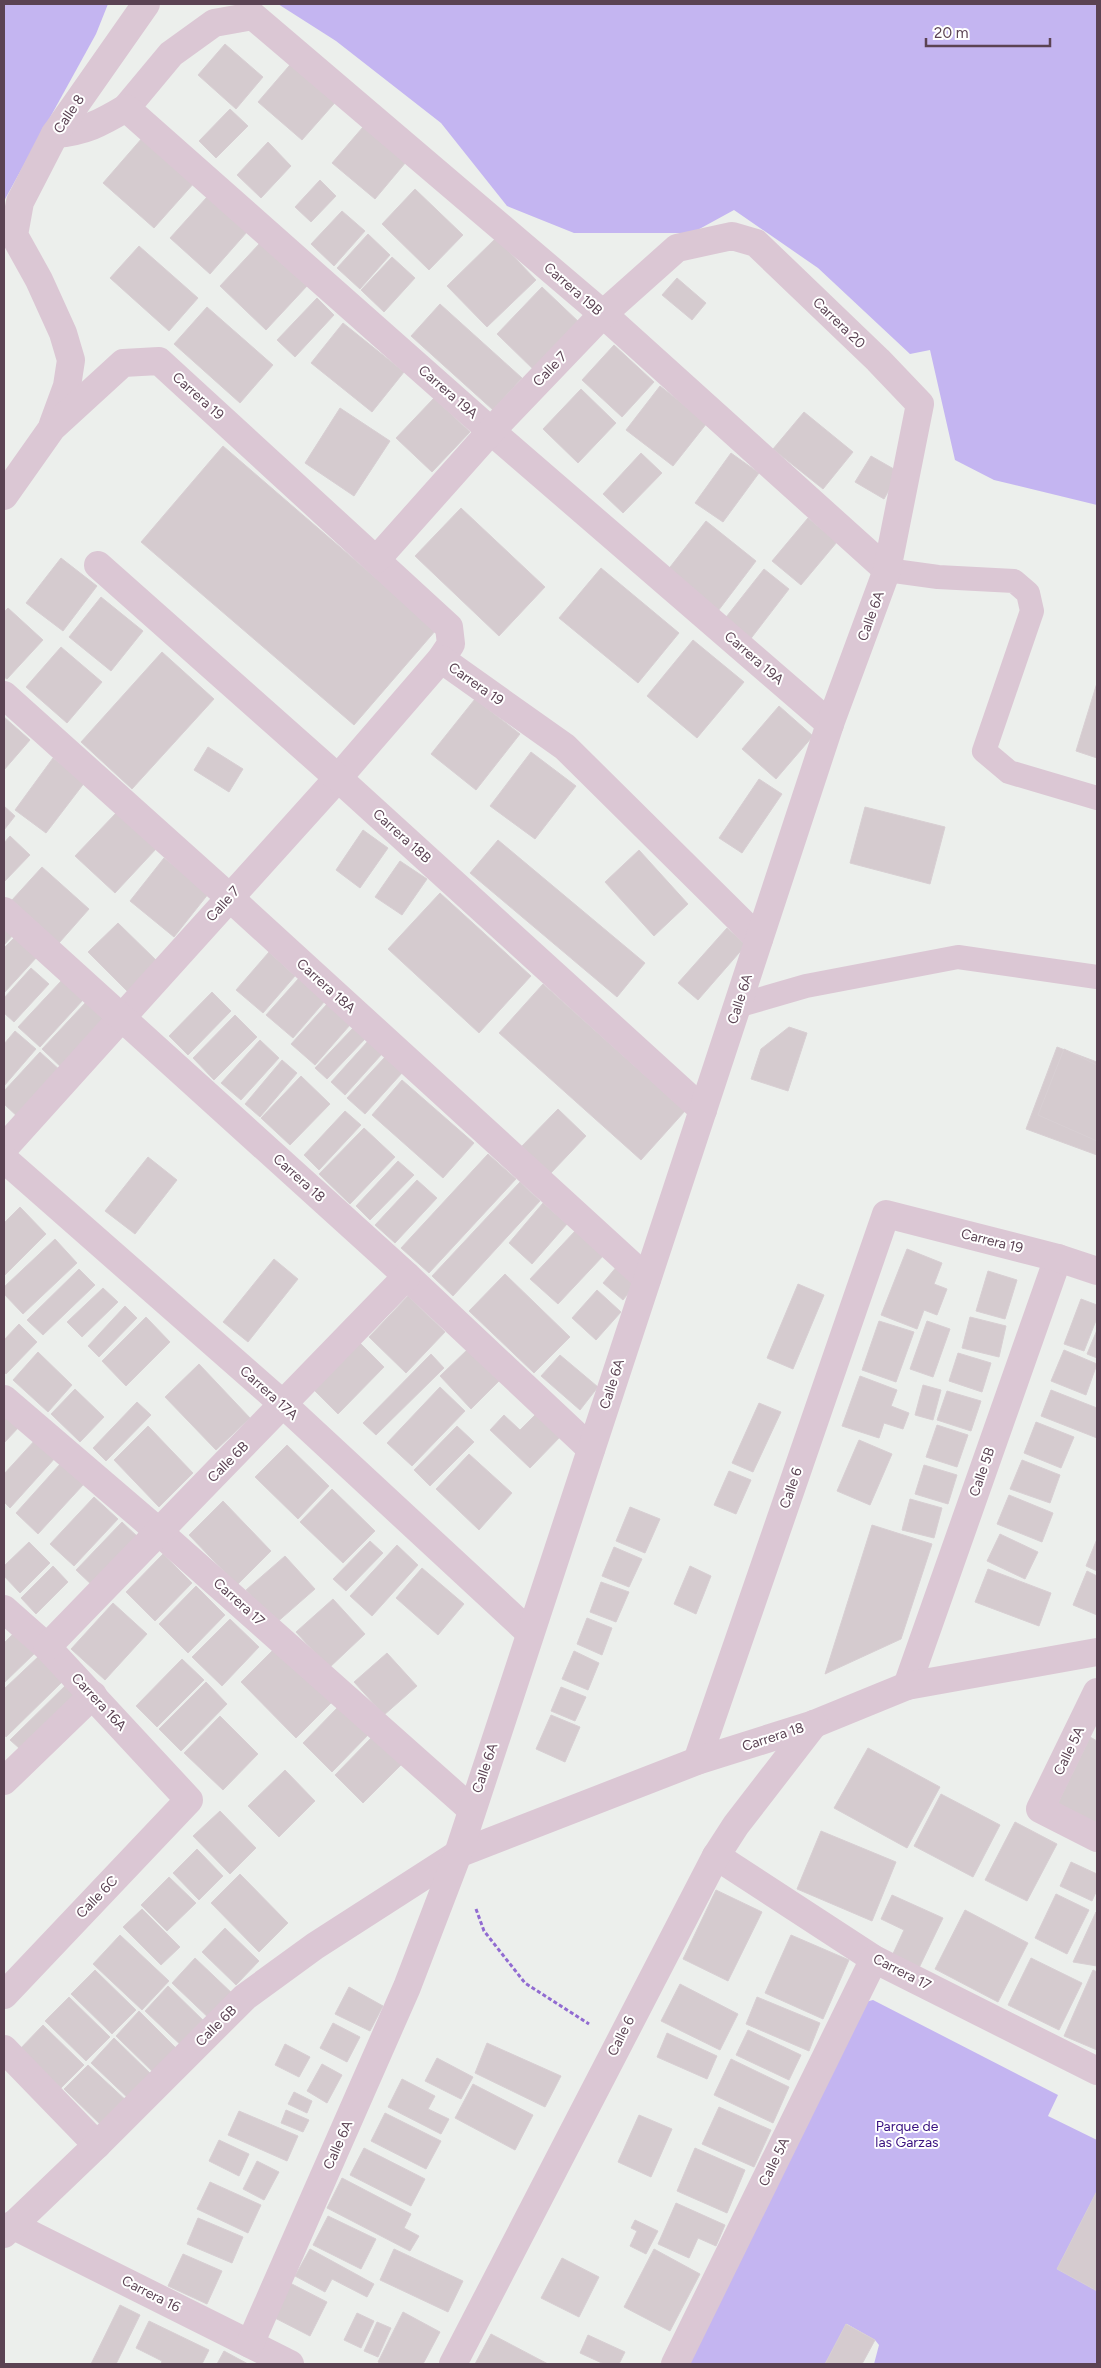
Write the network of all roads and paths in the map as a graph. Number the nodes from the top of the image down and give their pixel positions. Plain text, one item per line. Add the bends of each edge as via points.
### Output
1 (146, 4) edge
2 (126, 108) junction
3 (55, 134) junction
4 (756, 243) joint
5 (603, 314) junction
6 (920, 404) joint
7 (52, 428) junction
8 (491, 430) junction
9 (4, 496) edge
10 (377, 559) junction
11 (98, 565) dead end
12 (887, 570) junction
13 (441, 659) junction
14 (4, 695) edge
15 (830, 724) junction
16 (338, 778) junction
17 (1097, 798) edge
18 (229, 898) junction
19 (4, 911) edge
20 (759, 939) junction
21 (1097, 977) edge
22 (737, 1006) junction
23 (122, 1017) junction
24 (703, 1110) junction
25 (4, 1148) edge
26 (4, 1159) edge
27 (886, 1214) joint
28 (1058, 1258) junction
29 (1097, 1271) edge
30 (407, 1276) junction
31 (646, 1279) junction
32 (4, 1399) edge
33 (284, 1406) junction
34 (591, 1449) junction
35 (158, 1531) junction
36 (4, 1609) edge
37 (530, 1633) junction
38 (47, 1647) junction
39 (1097, 1652) edge
40 (907, 1686) junction
41 (1097, 1692) edge
42 (93, 1695) junction
43 (814, 1724) junction
44 (696, 1761) junction
45 (4, 1782) edge
46 (189, 1800) joint
47 (471, 1809) junction
48 (1097, 1838) edge
49 (458, 1854) junction
50 (716, 1856) junction
51 (475, 1905) dead end
52 (874, 1959) junction
53 (4, 1995) edge
54 (618, 2042) junction
55 (4, 2049) edge
56 (1097, 2071) edge
57 (97, 2146) junction
58 (8, 2229) edge
59 (250, 2344) junction
60 (290, 2364) edge
61 (453, 2364) edge
62 (674, 2364) edge

1 - 3 street, Calle 8
2 - 3 street via 76,133
2 - 5 street, Carrera 19B via 171,54 214,23 253,16
2 - 8 street, Carrera 19A
3 - 7 street, Calle 8 via 20,202 14,235 43,289 71,360 67,386
4 - 5 street, Calle 7 via 732,236 677,248
4 - 6 street, Carrera 20
5 - 8 street, Calle 7
5 - 12 street, Carrera 19B
6 - 12 street, Calle 6A
7 - 9 street
7 - 10 street, Carrera 19 via 123,363 159,361
8 - 10 street, Calle 7
8 - 15 street, Carrera 19A
10 - 13 street, Carrera 19 via 449,627 451,644
11 - 16 street, Carrera 18B
12 - 15 street, Calle 6A
12 - 17 lane via 938,577 1014,581 1028,593 1032,612 984,751 1009,772
13 - 16 street, Calle 7
13 - 20 street, Carrera 19 via 566,747
14 - 18 street, Carrera 18A
15 - 20 street, Calle 6A
16 - 18 street, Calle 7
16 - 24 street, Carrera 18B
18 - 23 street, Calle 7
18 - 31 street, Carrera 18A
19 - 23 street, Carrera 18
20 - 22 street, Calle 6A
21 - 22 lane via 958,957 806,986
22 - 24 street, Calle 6A
23 - 25 street, Calle 7
23 - 30 street, Carrera 18
24 - 31 street, Calle 6A
26 - 33 street, Carrera 17A
27 - 28 street, Carrera 19
27 - 44 street, Calle 6
28 - 29 street, Carrera 19
28 - 40 street, Calle 5B
30 - 33 street, Calle 6B
30 - 34 street, Carrera 18
31 - 34 street, Calle 6A
32 - 35 street, Carrera 17
33 - 35 street, Calle 6B
33 - 37 street, Carrera 17A
34 - 37 street, Calle 6A
35 - 38 street, Calle 6B
35 - 47 street, Carrera 17
36 - 38 street, Carrera 16A
37 - 47 street, Calle 6A
38 - 42 street, Carrera 16A
39 - 40 street, Carrera 18
40 - 43 street, Carrera 18
41 - 48 street, Calle 5A via 1040,1809
42 - 45 street
42 - 46 street, Carrera 16A
43 - 44 street, Carrera 18
43 - 50 street, Calle 6
44 - 49 street, Carrera 18
46 - 53 street, Calle 6C
47 - 49 street, Calle 6A
49 - 57 street, Calle 6B via 315,1946 245,1998
49 - 59 street, Calle 6A via 407,1987
50 - 52 street, Carrera 17
50 - 54 street, Calle 6
51 - 54 path via 484,1931 525,1983
52 - 56 street, Carrera 17
52 - 62 street, Calle 5A
54 - 61 street, Calle 6
55 - 57 street
57 - 58 street, Calle 6B
58 - 59 street, Carrera 16
59 - 60 street, Carrera 16

